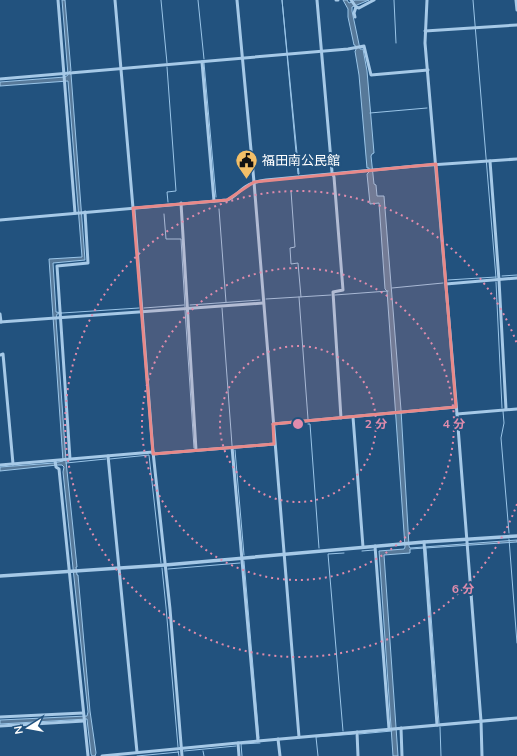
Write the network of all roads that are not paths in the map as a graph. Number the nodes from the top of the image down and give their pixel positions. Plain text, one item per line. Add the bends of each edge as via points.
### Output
1 (58, 0) edge
2 (115, 0) edge
3 (238, 0) edge
4 (316, 0) edge
5 (351, 0) edge
6 (374, 0) edge
7 (427, 0) edge
8 (516, 0) edge
9 (356, 7) junction
10 (517, 10) edge
11 (355, 17) dead end
12 (517, 25) edge
13 (425, 31) junction
14 (321, 51) junction
15 (243, 58) junction
16 (202, 62) junction
17 (121, 69) junction
18 (428, 70) junction
19 (66, 74) junction
20 (0, 79) edge
21 (517, 159) edge
22 (487, 161) junction
23 (436, 164) junction
24 (333, 174) junction
25 (254, 182) junction
26 (214, 201) junction
27 (181, 203) junction
28 (132, 208) junction
29 (80, 213) junction
30 (0, 220) edge
31 (517, 278) edge
32 (497, 280) junction
33 (446, 284) junction
34 (263, 303) junction
35 (188, 308) junction
36 (142, 312) junction
37 (0, 314) edge
38 (59, 316) junction
39 (0, 322) edge
40 (0, 355) edge
41 (456, 407) junction
42 (503, 409) junction
43 (517, 409) edge
44 (457, 414) junction
45 (354, 417) junction
46 (341, 418) junction
47 (273, 424) junction
48 (274, 444) junction
49 (232, 447) junction
50 (196, 450) junction
51 (153, 453) junction
52 (109, 458) junction
53 (69, 460) junction
54 (55, 461) junction
55 (13, 464) junction
56 (0, 465) edge
57 (517, 536) edge
58 (467, 542) junction
59 (424, 545) junction
60 (375, 546) junction
61 (363, 547) junction
62 (284, 554) junction
63 (242, 558) junction
64 (165, 565) junction
65 (120, 568) junction
66 (71, 571) junction
67 (0, 576) edge
68 (84, 714) junction
69 (0, 717) edge
70 (517, 718) edge
71 (84, 720) junction
72 (481, 721) junction
73 (437, 725) junction
74 (0, 726) edge
75 (399, 728) junction
76 (390, 729) junction
77 (357, 732) junction
78 (299, 737) junction
79 (278, 739) junction
80 (258, 741) junction
81 (238, 743) junction
82 (179, 748) junction
83 (137, 752) junction
84 (132, 754) edge
85 (88, 756) edge
86 (102, 756) edge
87 (182, 756) edge
88 (239, 756) edge
89 (280, 756) edge
90 (358, 756) edge
91 (402, 756) edge
92 (482, 756) edge

1 - 19 street
2 - 17 street
3 - 15 street
4 - 14 street
5 - 9 street
6 - 9 street via 359,8
7 - 13 street
8 - 10 street
9 - 11 street
12 - 13 street
13 - 18 street
14 - 15 street
14 - 18 street via 364,46 371,75
14 - 24 street
15 - 16 street
15 - 25 street
16 - 17 street
16 - 26 street
17 - 19 street
17 - 28 street
18 - 23 street
19 - 20 street
19 - 29 street via 64,82
21 - 22 street
22 - 23 street
22 - 32 street
23 - 24 street
23 - 33 street
24 - 25 street
24 - 46 street via 343,290 333,292
25 - 26 street via 231,199
25 - 34 street
26 - 27 street
27 - 28 street
27 - 35 street
28 - 29 street
28 - 36 street
29 - 30 street
29 - 38 street via 88,264 57,266
31 - 32 street
32 - 33 street
32 - 42 street
33 - 41 street
34 - 35 street
34 - 47 street
35 - 36 street
35 - 50 street
36 - 38 street
36 - 51 street
37 - 39 street
38 - 39 street
38 - 53 street
40 - 55 street via 4,354
41 - 44 street
41 - 45 street
42 - 43 street
42 - 44 street
44 - 58 street
45 - 46 street
45 - 61 street
46 - 47 street
47 - 48 street
48 - 49 street
48 - 62 street
49 - 50 street
49 - 63 street
50 - 51 street
51 - 52 street
51 - 64 street
52 - 53 street
52 - 65 street
53 - 54 street
54 - 55 street
54 - 66 street via 59,469
55 - 56 street
57 - 58 street
58 - 59 street
58 - 72 street
59 - 60 street via 407,543
59 - 73 street
60 - 61 street
60 - 76 street
61 - 62 street
62 - 63 street
62 - 78 street
63 - 64 street
63 - 80 street
64 - 65 street
64 - 82 street
65 - 66 street
65 - 83 street
66 - 67 street
66 - 68 street
68 - 69 street
68 - 71 street
70 - 72 street
71 - 74 street
71 - 85 street
72 - 73 street
72 - 92 street
73 - 75 street
75 - 76 street
75 - 91 street
76 - 77 street
77 - 78 street
77 - 90 street
78 - 79 street
79 - 80 street
79 - 89 street
80 - 81 street
81 - 82 street
81 - 88 street
82 - 83 street
82 - 87 street
83 - 84 street
84 - 86 street

